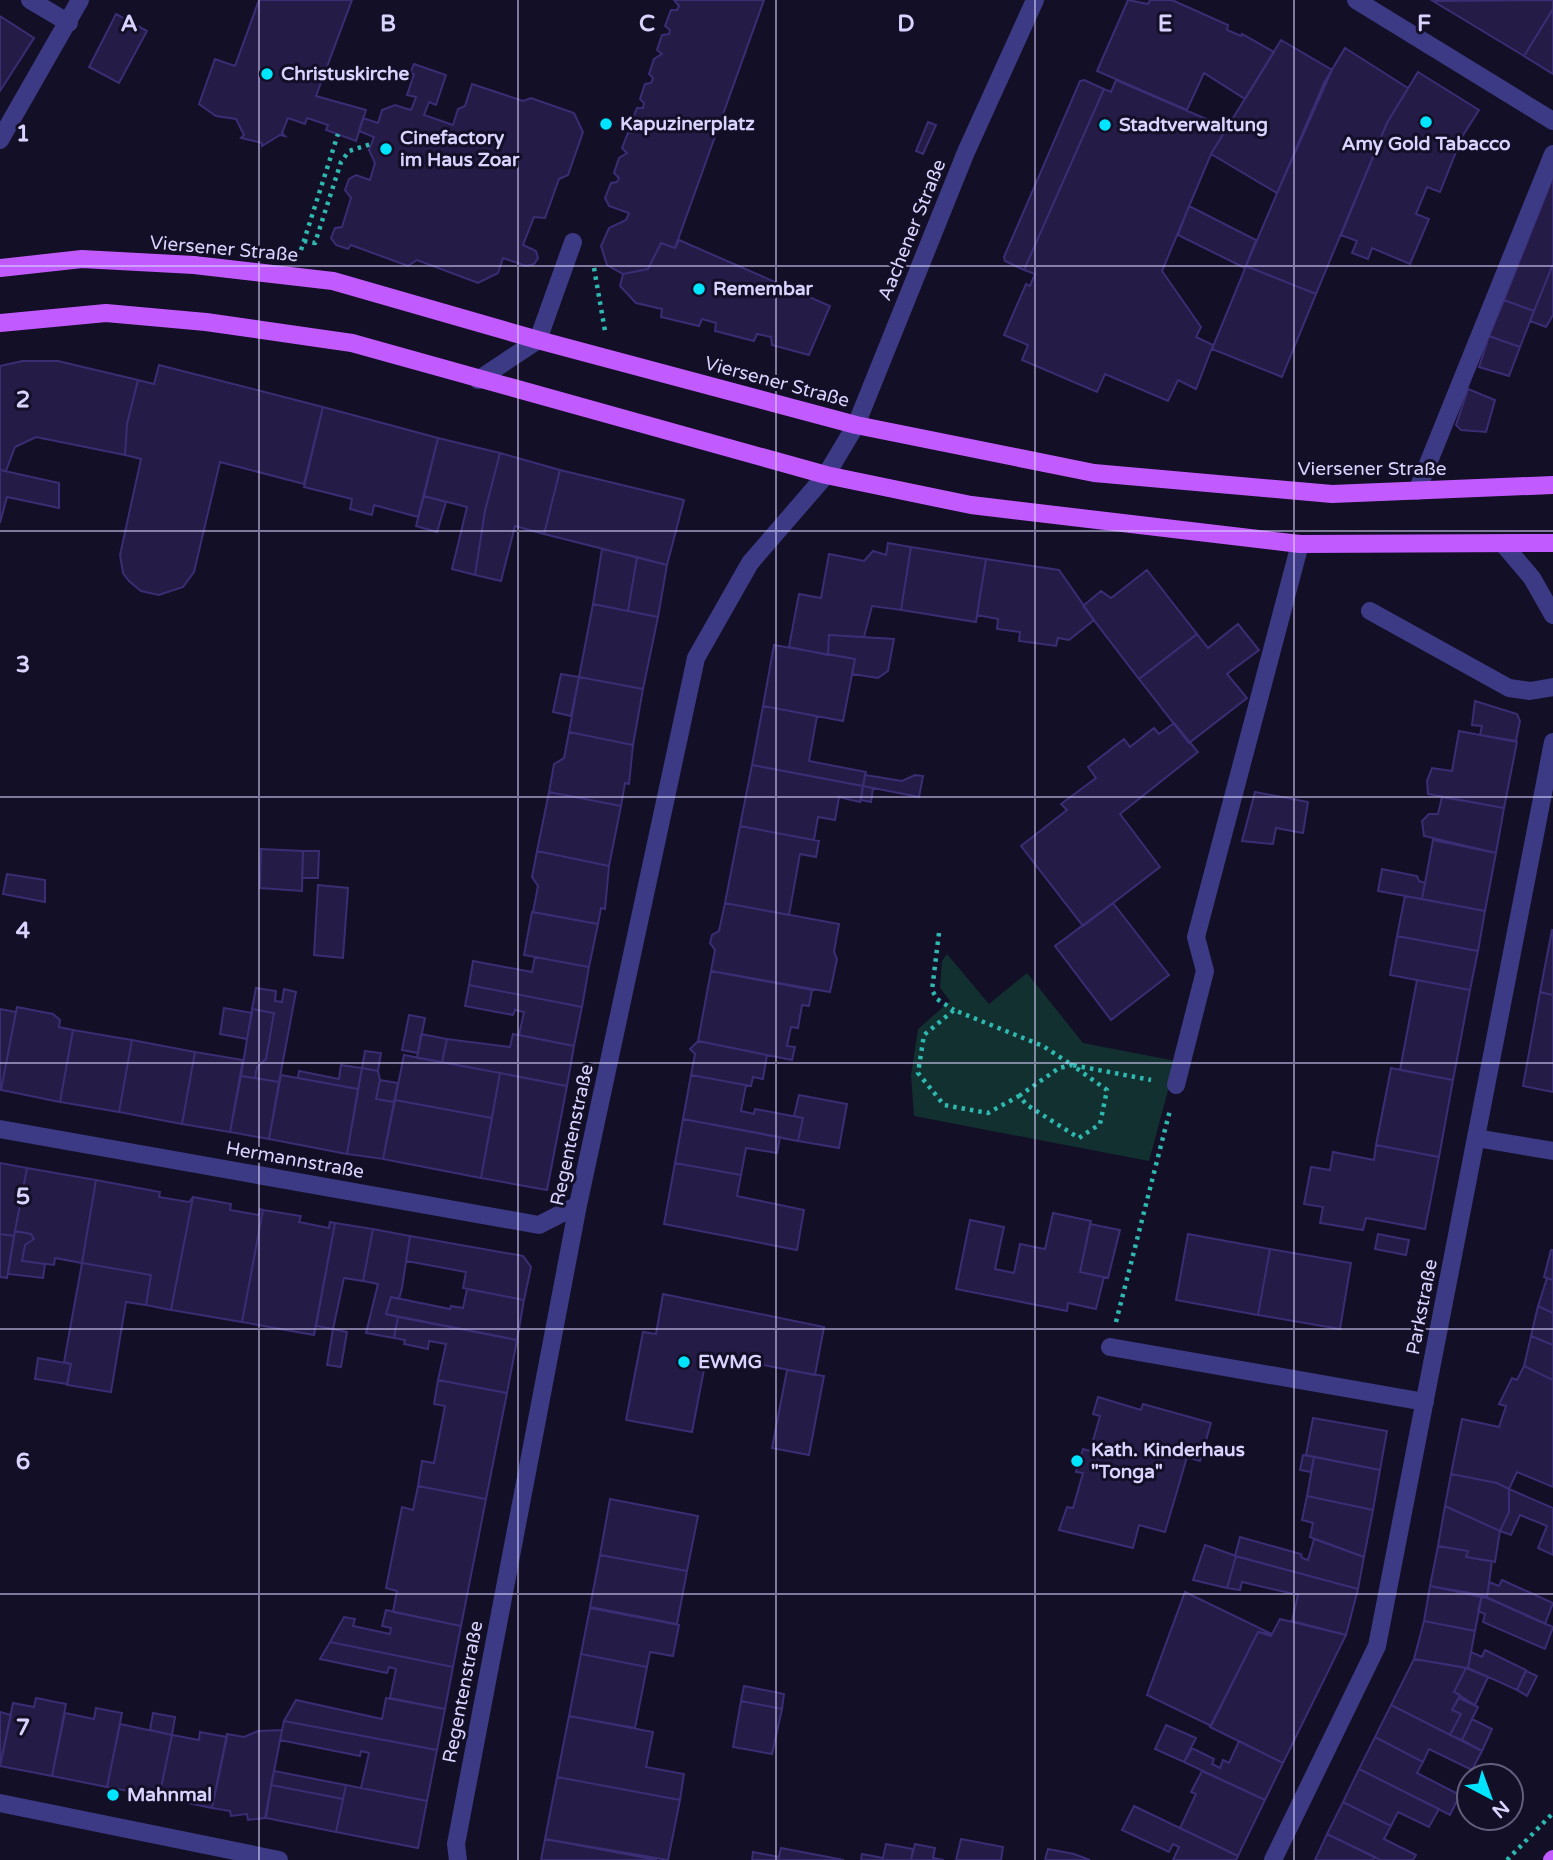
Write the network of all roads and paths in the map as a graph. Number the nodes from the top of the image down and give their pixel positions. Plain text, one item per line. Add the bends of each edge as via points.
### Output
1 (30, 0) edge
2 (79, 0) edge
3 (1035, 0) edge
4 (1356, 0) edge
5 (69, 23) junction
6 (1553, 121) edge
7 (338, 134) dead end
8 (0, 141) edge
9 (371, 144) dead end
10 (1553, 154) edge
11 (307, 233) dead end
12 (304, 241) dead end
13 (573, 242) dead end
14 (0, 268) edge
15 (596, 276) dead end
16 (0, 323) edge
17 (538, 340) junction
18 (610, 359) junction
19 (478, 380) junction
20 (856, 425) junction
21 (826, 475) junction
22 (1553, 485) edge
23 (1417, 491) junction
24 (1553, 543) edge
25 (1300, 544) junction
26 (1503, 545) junction
27 (1370, 611) dead end
28 (1553, 615) edge
29 (1553, 687) edge
30 (1553, 743) edge
31 (939, 933) dead end
32 (954, 1010) junction
33 (1072, 1065) junction
34 (1176, 1086) junction
35 (1019, 1096) junction
36 (0, 1129) edge
37 (1476, 1138) junction
38 (1553, 1152) edge
39 (578, 1205) junction
40 (1110, 1347) joint
41 (1425, 1402) junction
42 (0, 1803) edge
43 (1553, 1813) edge
44 (457, 1852) edge
45 (279, 1860) edge
46 (1273, 1860) edge
47 (1507, 1860) edge

1 - 5 street
2 - 5 street
3 - 20 street, Aachener Straße via 966,152
4 - 6 street
5 - 8 street
7 - 11 path
9 - 12 path via 349,151 341,162 315,243
10 - 23 street
13 - 17 street
14 - 17 main road, Viersener Straße via 82,259 194,265 332,281
15 - 18 path
16 - 19 main road via 106,313 206,322 352,343
17 - 18 main road, Viersener Straße
17 - 19 street
18 - 20 main road, Viersener Straße
19 - 21 main road
20 - 21 street, Aachener Straße
20 - 23 main road, Viersener Straße via 1094,473 1332,494
21 - 25 main road via 971,505
21 - 39 street, Regentenstraße via 750,563 696,658
22 - 23 main road, Viersener Straße
24 - 26 main road
25 - 26 main road
25 - 34 street via 1196,937 1205,971
26 - 28 street via 1532,578
27 - 29 street via 1509,688
30 - 37 street, Parkstraße
31 - 32 path via 932,990
32 - 33 path via 1043,1046
32 - 35 path via 924,1035 918,1073 944,1105 988,1113
33 - 34 path
33 - 35 path via 1059,1068
33 - 35 path via 1107,1090 1100,1124 1079,1138
34 - 40 path
36 - 39 street, Hermannstraße via 539,1226
37 - 38 street
37 - 41 street, Parkstraße
39 - 44 street, Regentenstraße
40 - 41 street
41 - 46 street, Parkstraße via 1377,1646
42 - 45 street
43 - 47 path

